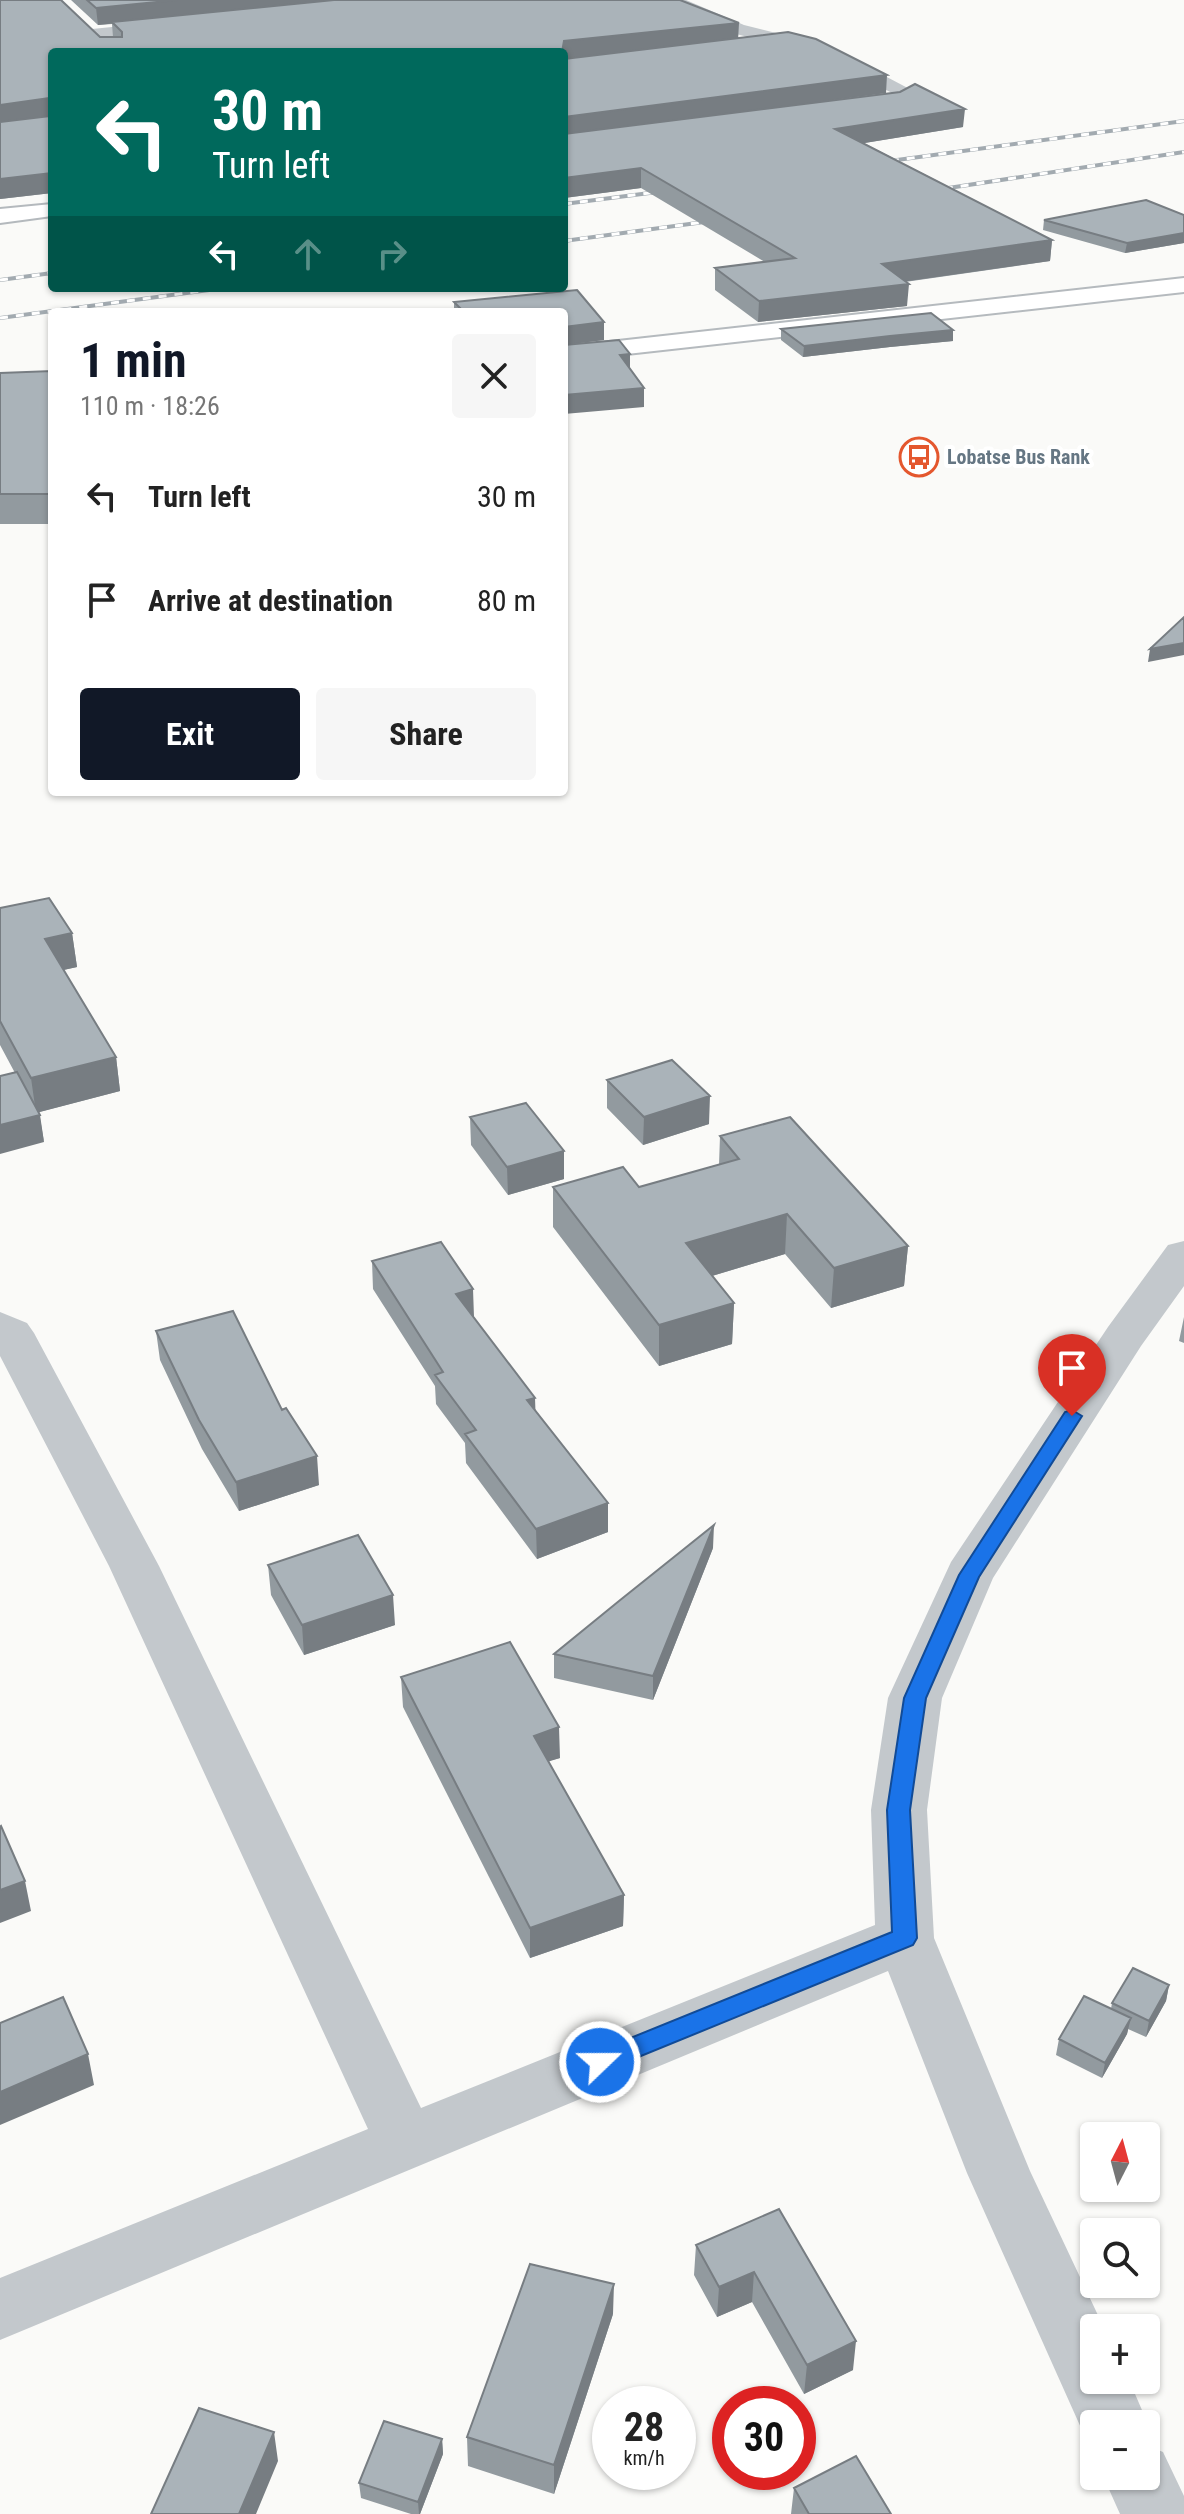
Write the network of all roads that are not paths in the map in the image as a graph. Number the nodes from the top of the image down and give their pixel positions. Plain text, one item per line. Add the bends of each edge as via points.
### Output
1 (671, 0) edge
2 (74, 17) edge
3 (186, 24) edge
4 (92, 34) junction
5 (797, 43) junction
6 (108, 48) edge
7 (734, 49) edge
8 (837, 110) edge
9 (48, 210) edge
10 (0, 216) edge
11 (1184, 285) edge
12 (568, 354) edge
13 (1184, 1255) edge
14 (0, 1326) edge
15 (905, 1938) junction
16 (405, 2141) junction
17 (0, 2309) edge
18 (1108, 2410) edge
19 (1145, 2490) edge
20 (1156, 2514) edge

1 - 5 street via 727,25
2 - 4 main road
3 - 4 street
4 - 6 main road
5 - 7 street
5 - 8 street via 842,58 911,95 898,102
9 - 10 main road
11 - 12 main road
13 - 15 street via 1124,1337 969,1575 915,1698 899,1810
14 - 16 street via 11,1333 134,1566
15 - 16 street
15 - 18 street via 999,2173
16 - 17 street
19 - 20 street

